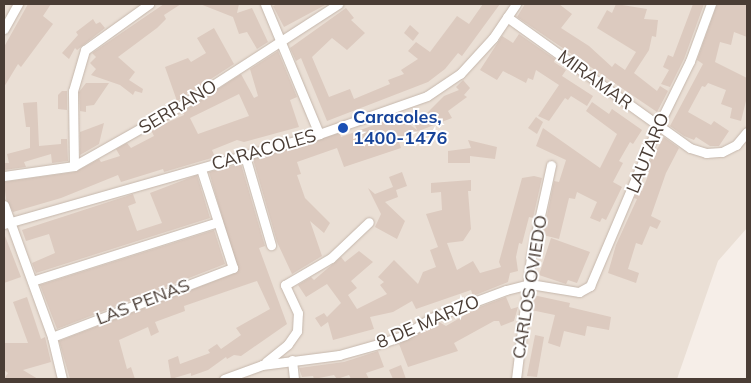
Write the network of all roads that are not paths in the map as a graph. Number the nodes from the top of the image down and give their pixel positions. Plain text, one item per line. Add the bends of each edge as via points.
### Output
1 (18, 4) edge
2 (149, 4) edge
3 (265, 4) edge
4 (338, 4) edge
5 (516, 4) edge
6 (712, 4) edge
7 (507, 17) junction
8 (4, 29) edge
9 (281, 40) junction
10 (658, 126) junction
11 (747, 132) edge
12 (319, 134) junction
13 (244, 156) junction
14 (551, 165) dead end
15 (74, 166) junction
16 (201, 168) junction
17 (4, 176) edge
18 (4, 205) edge
19 (218, 222) junction
20 (369, 222) dead end
21 (7, 223) edge
22 (271, 245) dead end
23 (32, 281) junction
24 (530, 284) junction
25 (574, 292) joint
26 (52, 336) junction
27 (292, 360) junction
28 (262, 365) junction
29 (62, 379) edge
30 (224, 379) edge
31 (294, 379) edge
32 (516, 379) edge

1 - 8 street
2 - 15 street via 85,50 73,91
3 - 9 street
4 - 9 street, SERRANO
5 - 7 street, CARACOLES
6 - 10 street, LAUTARO via 690,61
7 - 10 street, MIRAMAR
7 - 12 street, CARACOLES via 479,55 439,89 397,108
9 - 12 street
9 - 15 street, SERRANO via 182,106
10 - 11 street, MIRAMAR via 698,152 722,152 736,145
10 - 25 street, LAUTARO via 595,280 587,289
12 - 13 street, CARACOLES
13 - 16 street, CARACOLES
13 - 22 street
14 - 24 street, CARLOS OVIEDO via 531,257
15 - 17 street, SERRANO
16 - 19 street
16 - 21 street, CARACOLES
18 - 21 street
19 - 23 street
19 - 26 street, LAS PENAS via 233,268
20 - 28 street via 331,258 285,284 298,313 297,331 277,355
21 - 23 street
23 - 26 street
24 - 25 street, 8 DE MARZO
24 - 27 street, 8 DE MARZO via 469,303 382,343 339,355
24 - 32 street, CARLOS OVIEDO
26 - 29 street
27 - 28 street, 8 DE MARZO
27 - 31 street
28 - 30 street, 8 DE MARZO

